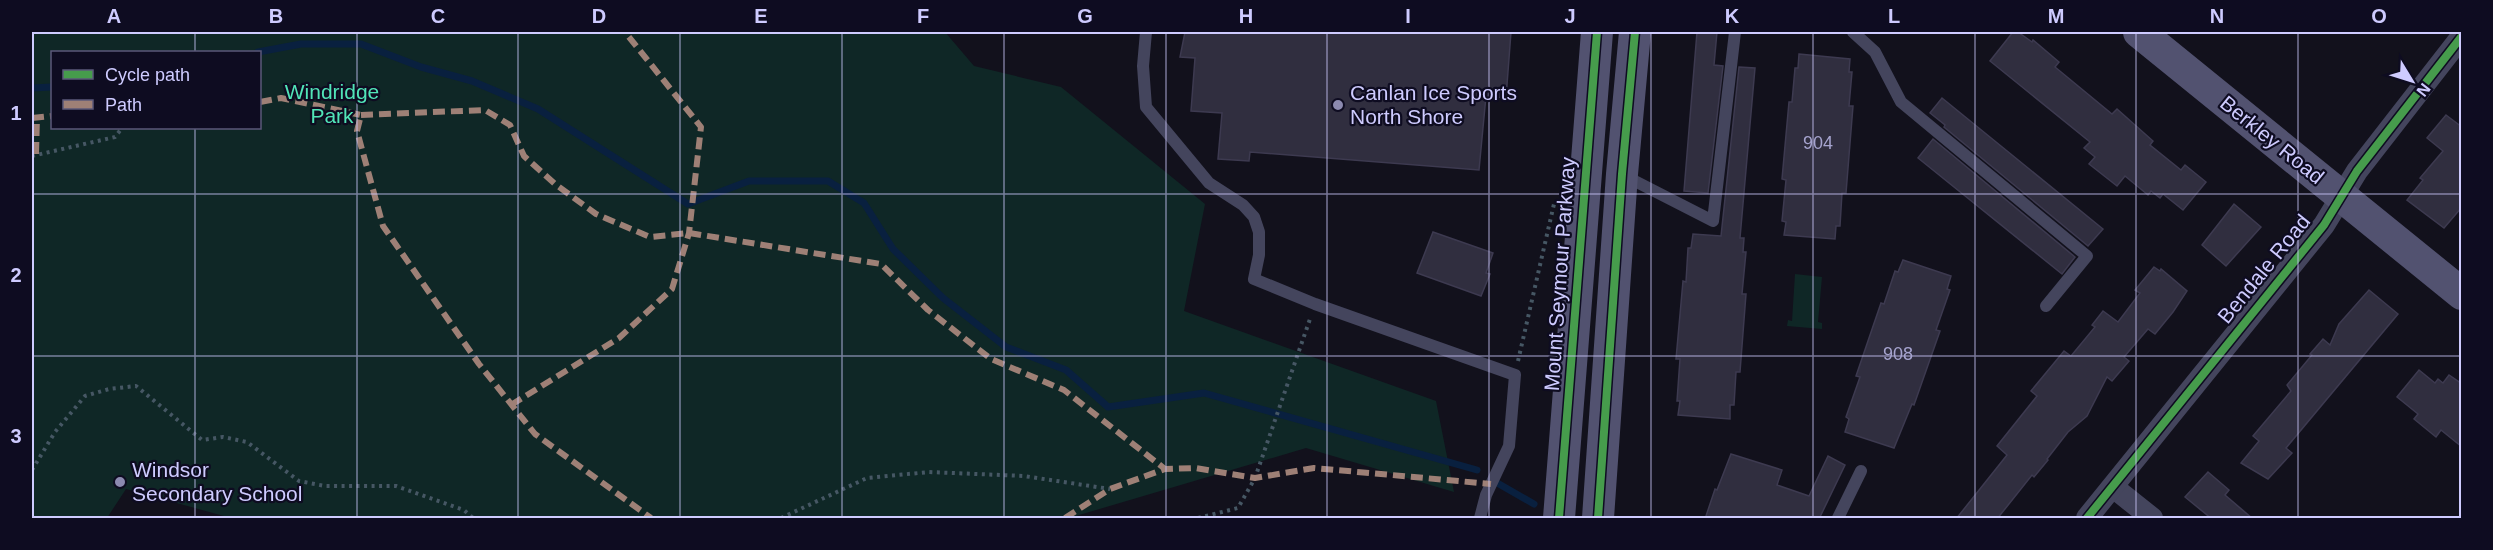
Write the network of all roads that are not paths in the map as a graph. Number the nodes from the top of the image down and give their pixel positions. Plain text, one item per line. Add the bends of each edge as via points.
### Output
1 (1146, 32) edge
2 (1597, 32) edge
3 (1635, 32) edge
4 (1735, 32) edge
5 (1853, 32) edge
6 (2139, 32) edge
7 (2462, 36) edge
8 (1622, 174) junction
9 (2341, 196) junction
10 (2462, 294) edge
11 (2046, 306) dead end
12 (1861, 471) dead end
13 (2113, 487) junction
14 (1479, 519) edge
15 (1559, 519) edge
16 (1598, 519) edge
17 (1839, 519) edge
18 (2087, 519) edge
19 (2152, 519) edge

1 - 14 lane via 1146,106 1209,183 1254,217 1259,232 1254,279 1515,375 1509,446
2 - 15 main road, Mount Seymour Parkway
3 - 8 main road
4 - 8 lane via 1713,221
5 - 11 lane via 1875,52 1901,102 2087,256
6 - 9 main road, Berkley Road
7 - 9 street, Bendale Road
8 - 16 main road
9 - 10 main road, Berkley Road
9 - 13 street, Bendale Road via 2324,225
12 - 17 lane
13 - 18 street, Bendale Road
13 - 19 street

